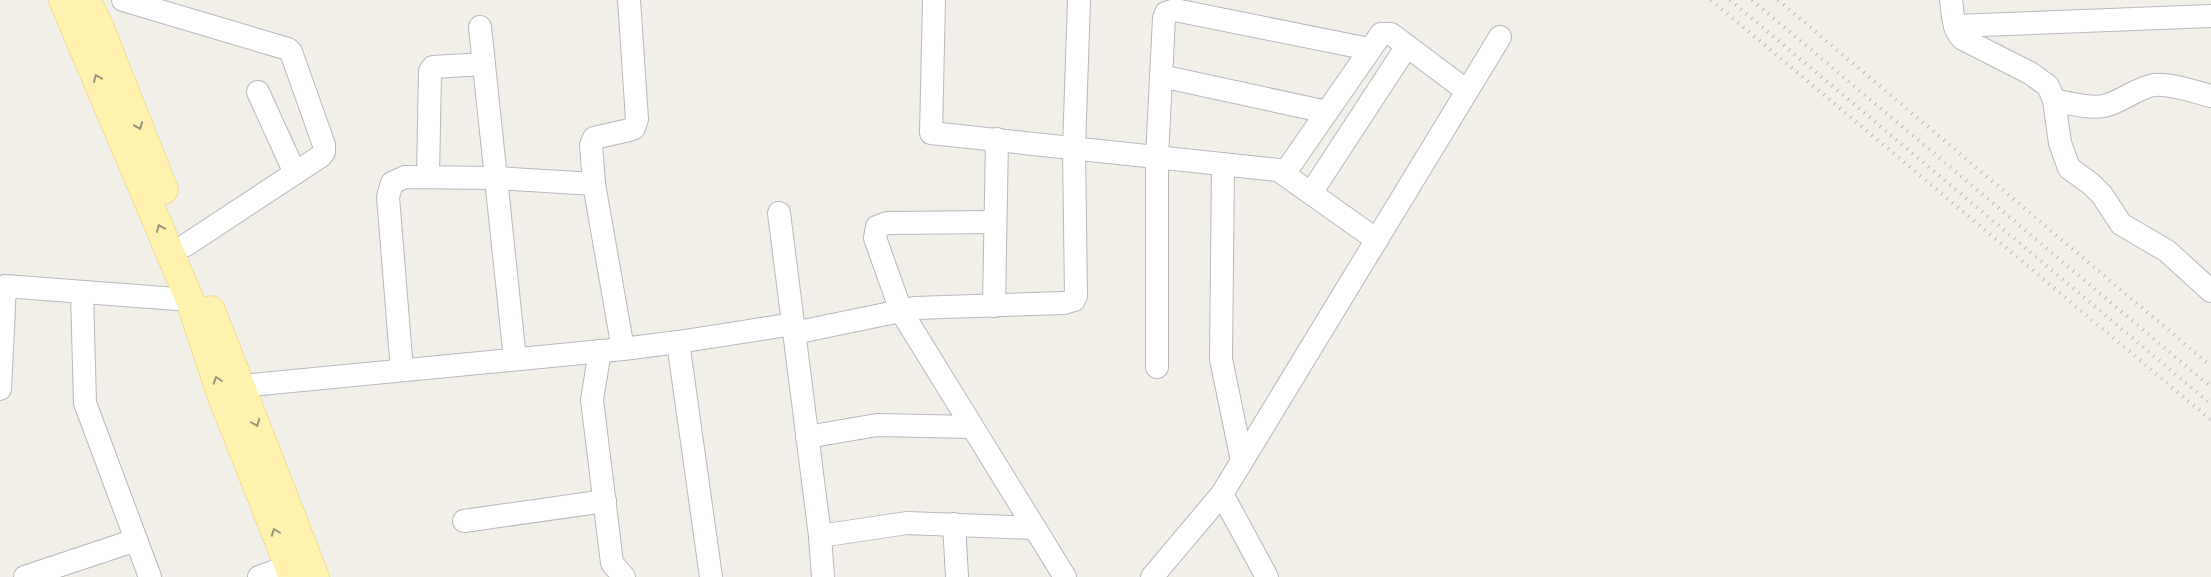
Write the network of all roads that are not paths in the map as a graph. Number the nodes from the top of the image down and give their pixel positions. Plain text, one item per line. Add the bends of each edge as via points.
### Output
1 (63, 0) edge
2 (86, 0) edge
3 (123, 0) edge
4 (629, 0) edge
5 (934, 0) edge
6 (1079, 0) edge
7 (1951, 0) edge
8 (2211, 16) edge
9 (1955, 26) junction
10 (480, 27) dead end
11 (1500, 37) dead end
12 (1407, 46) junction
13 (1369, 49) junction
14 (484, 64) junction
15 (1161, 76) junction
16 (1467, 91) junction
17 (258, 92) dead end
18 (2211, 96) edge
19 (2054, 100) junction
20 (1326, 112) junction
21 (997, 139) junction
22 (1074, 148) junction
23 (1157, 157) junction
24 (1222, 164) junction
25 (295, 173) junction
26 (1284, 174) junction
27 (428, 177) junction
28 (496, 178) junction
29 (594, 184) junction
30 (1311, 193) junction
31 (779, 213) dead end
32 (996, 222) junction
33 (1377, 240) junction
34 (186, 245) junction
35 (2, 286) edge
36 (2211, 291) edge
37 (82, 292) junction
38 (190, 300) junction
39 (994, 306) junction
40 (900, 311) junction
41 (794, 328) junction
42 (678, 342) junction
43 (623, 349) junction
44 (600, 351) junction
45 (515, 359) junction
46 (1157, 367) dead end
47 (402, 370) junction
48 (241, 386) junction
49 (0, 389) edge
50 (972, 428) junction
51 (807, 437) junction
52 (1242, 461) junction
53 (1222, 494) junction
54 (605, 501) junction
55 (464, 521) dead end
56 (954, 524) junction
57 (1034, 528) junction
58 (820, 536) junction
59 (136, 540) junction
60 (291, 571) edge
61 (25, 577) edge
62 (150, 577) edge
63 (258, 577) edge
64 (315, 577) edge
65 (624, 577) edge
66 (711, 577) edge
67 (823, 577) edge
68 (957, 577) edge
69 (1065, 577) edge
70 (1152, 577) edge
71 (1267, 577) edge

38 -> 1 main road
2 -> 34 main road
3 - 25 street via 288,49 325,149 321,156
4 - 29 street via 637,119 634,128 594,138 591,145
5 - 21 street via 931,133
6 - 22 street
7 - 9 street
8 - 9 street
9 - 19 street via 1962,39 2030,73 2048,86
10 - 14 street
11 - 16 street
12 - 13 street via 1386,33 1381,34
12 - 16 street
12 - 30 street
13 - 15 street via 1175,10 1166,13 1164,18
13 - 20 street
14 - 27 street via 434,67 430,71
14 - 28 street
15 - 20 street
15 - 23 street
16 - 33 street
17 - 25 street
18 - 19 street via 2156,85 2105,105 2091,107
19 - 36 street via 2060,143 2069,168 2102,195 2120,224 2167,252
20 - 26 street
21 - 22 street
21 - 32 street
22 - 23 street
22 - 39 street via 1074,300
23 - 24 street
23 - 46 street
24 - 26 street via 1278,170
24 - 52 street via 1222,359
25 - 34 street
26 - 30 street
27 - 28 street
27 - 47 street via 398,179 389,189
28 - 29 street
28 - 45 street
29 - 43 street
30 - 33 street
31 - 41 street
32 - 39 street
32 - 40 street via 887,222 877,227 875,238
33 - 52 street
34 - 48 main road
35 - 37 street
35 - 49 street
37 - 38 street
37 - 59 street via 85,403
60 -> 38 main road via 220,392
39 - 40 street
40 - 41 street
40 - 50 street
41 - 42 street
41 - 51 street
42 - 43 street
42 - 66 street
43 - 44 street
44 - 45 street
44 - 54 street via 592,400
45 - 47 street
47 - 48 street
48 -> 64 main road
50 - 51 street via 877,425
50 - 57 street
51 - 58 street
52 - 53 street
53 - 70 street
53 - 71 street
54 - 55 street
54 - 65 street via 612,563
56 - 57 street
56 - 58 street via 907,523
56 - 68 street
57 - 69 street
58 - 67 street
59 - 61 street
59 - 62 street
60 - 63 street

